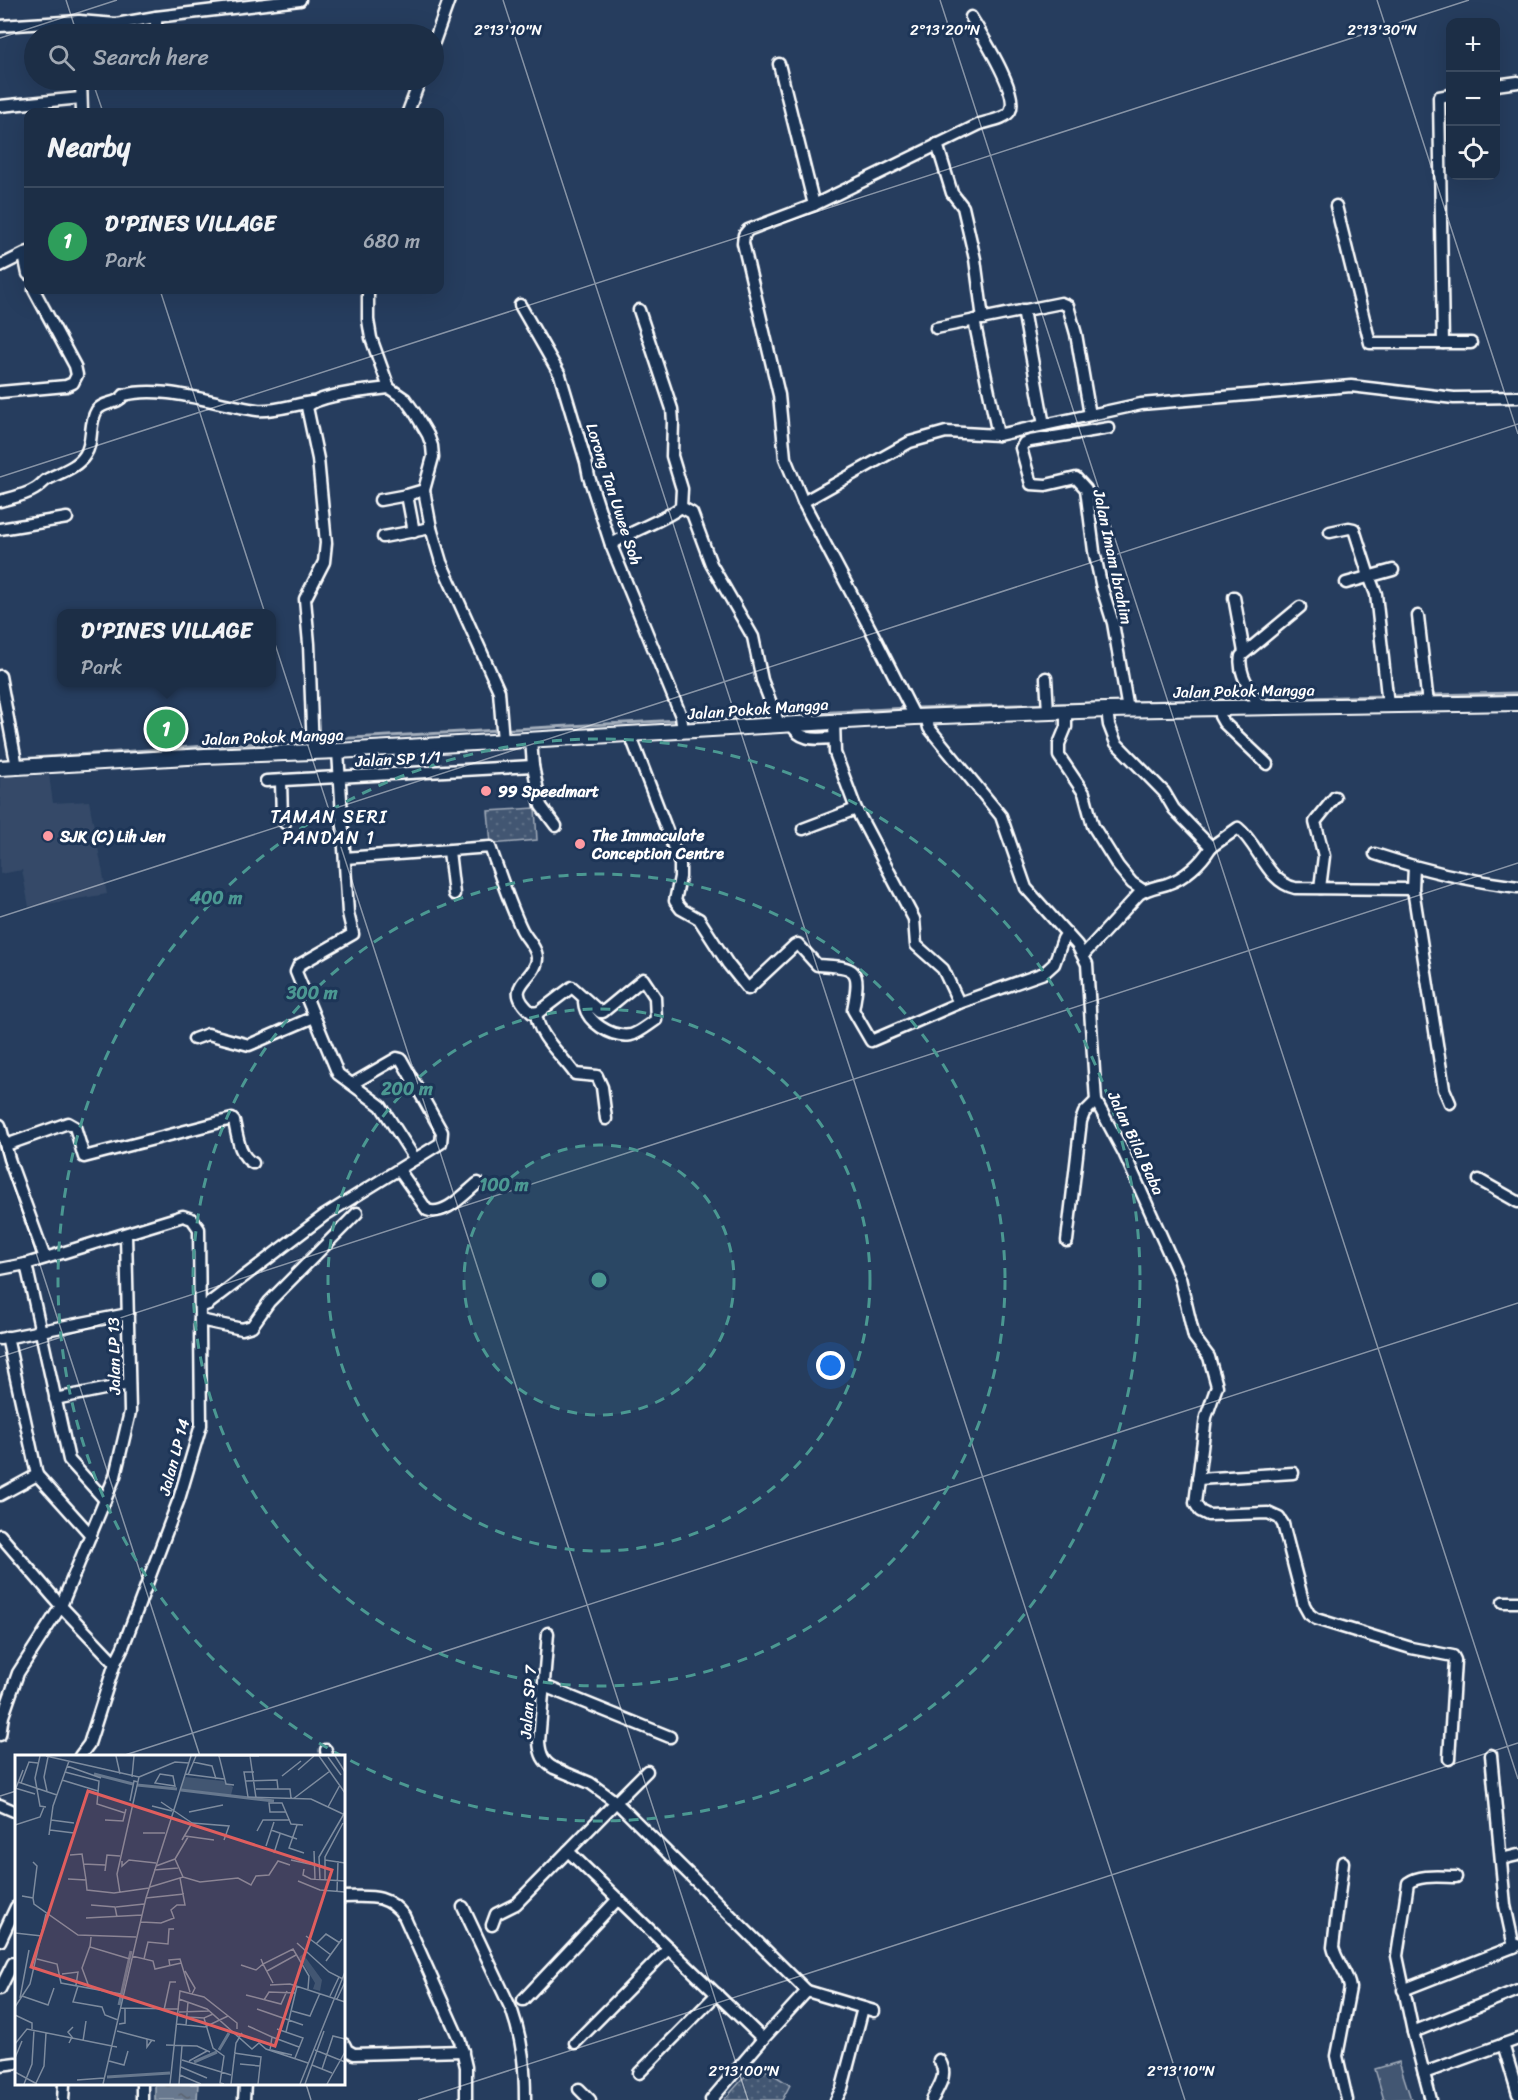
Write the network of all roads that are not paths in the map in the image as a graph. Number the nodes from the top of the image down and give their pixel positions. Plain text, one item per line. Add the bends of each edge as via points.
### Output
1 (300, 0) edge
2 (449, 0) edge
3 (269, 2) edge
4 (156, 17) junction
5 (972, 17) dead end
6 (79, 21) joint
7 (40, 24) edge
8 (156, 24) edge
9 (440, 24) edge
10 (24, 25) edge
11 (0, 27) edge
12 (779, 64) dead end
13 (1518, 82) edge
14 (1500, 84) edge
15 (81, 90) edge
16 (416, 90) edge
17 (1446, 96) edge
18 (81, 98) junction
19 (0, 106) edge
20 (82, 108) edge
21 (410, 108) edge
22 (937, 144) junction
23 (814, 205) junction
24 (1336, 206) dead end
25 (24, 255) edge
26 (0, 266) edge
27 (36, 294) edge
28 (368, 294) edge
29 (520, 305) dead end
30 (639, 310) dead end
31 (1023, 310) junction
32 (979, 319) junction
33 (936, 328) dead end
34 (1443, 343) junction
35 (1471, 343) dead end
36 (389, 388) junction
37 (0, 392) edge
38 (1518, 397) edge
39 (312, 402) junction
40 (1090, 415) junction
41 (1044, 425) junction
42 (1109, 428) dead end
43 (998, 435) junction
44 (424, 490) junction
45 (407, 495) junction
46 (380, 500) dead end
47 (0, 501) edge
48 (803, 502) junction
49 (681, 507) junction
50 (68, 518) dead end
51 (431, 528) junction
52 (0, 529) edge
53 (414, 531) junction
54 (1330, 532) dead end
55 (382, 537) dead end
56 (611, 544) junction
57 (1393, 570) dead end
58 (1369, 576) junction
59 (1346, 583) dead end
60 (1234, 597) dead end
61 (1300, 607) dead end
62 (1418, 616) dead end
63 (1244, 652) junction
64 (0, 676) edge
65 (1047, 678) dead end
66 (1427, 698) junction
67 (1257, 702) junction
68 (1388, 702) junction
69 (1518, 703) edge
70 (1128, 704) junction
71 (1048, 707) junction
72 (1220, 709) junction
73 (1107, 710) junction
74 (1066, 712) junction
75 (918, 715) junction
76 (782, 720) junction
77 (834, 721) junction
78 (682, 724) junction
79 (502, 733) junction
80 (630, 734) junction
81 (834, 738) junction
82 (531, 739) junction
83 (313, 745) junction
84 (338, 751) junction
85 (16, 761) junction
86 (1267, 764) dead end
87 (533, 765) junction
88 (0, 768) edge
89 (340, 778) junction
90 (281, 780) junction
91 (266, 781) dead end
92 (1335, 797) dead end
93 (856, 809) junction
94 (285, 823) dead end
95 (556, 826) dead end
96 (803, 829) dead end
97 (1211, 847) junction
98 (449, 850) junction
99 (1375, 854) dead end
100 (345, 858) junction
101 (1414, 867) junction
102 (1518, 886) edge
103 (1320, 888) junction
104 (1413, 889) junction
105 (1144, 891) junction
106 (454, 894) dead end
107 (1067, 933) junction
108 (1084, 954) junction
109 (586, 1000) junction
110 (959, 1002) junction
111 (536, 1013) junction
112 (314, 1017) junction
113 (194, 1039) dead end
114 (352, 1084) junction
115 (1096, 1101) junction
116 (1450, 1104) dead end
117 (606, 1119) dead end
118 (0, 1125) edge
119 (6, 1145) junction
120 (415, 1159) junction
121 (253, 1163) dead end
122 (399, 1170) junction
123 (1479, 1180) dead end
124 (478, 1183) dead end
125 (1518, 1202) edge
126 (357, 1213) dead end
127 (126, 1234) junction
128 (1067, 1242) dead end
129 (45, 1258) junction
130 (26, 1264) junction
131 (0, 1269) edge
132 (200, 1306) junction
133 (128, 1314) junction
134 (200, 1320) junction
135 (40, 1331) junction
136 (3, 1338) edge
137 (129, 1384) junction
138 (55, 1399) junction
139 (1293, 1473) dead end
140 (37, 1475) junction
141 (1198, 1479) junction
142 (0, 1495) edge
143 (105, 1500) junction
144 (0, 1535) edge
145 (91, 1535) junction
146 (1503, 1602) dead end
147 (1518, 1602) edge
148 (61, 1606) junction
149 (548, 1633) dead end
150 (115, 1663) junction
151 (544, 1686) junction
152 (0, 1735) edge
153 (670, 1737) dead end
154 (81, 1755) edge
155 (1491, 1755) dead end
156 (1449, 1759) dead end
157 (647, 1771) dead end
158 (616, 1802) junction
159 (0, 1805) edge
160 (15, 1812) edge
161 (568, 1851) junction
162 (1518, 1855) edge
163 (1501, 1859) junction
164 (1343, 1862) dead end
165 (1456, 1877) dead end
166 (345, 1897) edge
167 (618, 1899) junction
168 (463, 1906) dead end
169 (15, 1909) edge
170 (492, 1925) dead end
171 (0, 1941) edge
172 (1516, 1946) edge
173 (669, 1948) junction
174 (13, 1963) dead end
175 (0, 1989) edge
176 (1403, 1990) junction
177 (1518, 1990) edge
178 (807, 1991) junction
179 (717, 1994) junction
180 (523, 2000) dead end
181 (1413, 2032) junction
182 (763, 2039) junction
183 (1518, 2039) edge
184 (575, 2043) dead end
185 (1503, 2044) junction
186 (345, 2047) edge
187 (463, 2051) junction
188 (939, 2060) dead end
189 (15, 2064) edge
190 (0, 2065) edge
191 (639, 2073) dead end
192 (1424, 2073) junction
193 (64, 2085) edge
194 (245, 2085) edge
195 (579, 2089) dead end
196 (1518, 2094) edge
197 (63, 2100) edge
198 (244, 2100) edge
199 (466, 2100) edge
200 (525, 2100) edge
201 (590, 2100) edge
202 (711, 2100) edge
203 (836, 2100) edge
204 (932, 2100) edge
205 (1347, 2100) edge
206 (1431, 2100) edge

1 - 3 street
2 - 9 street
3 - 4 street
4 - 6 street via 116,24
4 - 8 street
5 - 22 street, Jalan Bilal Baba via 1006,82 1012,100 1010,111
6 - 7 street
10 - 11 street
12 - 23 street
13 - 14 street
15 - 18 street
16 - 21 street
17 - 34 street via 1439,98
18 - 19 street
18 - 20 street
22 - 23 street, Jalan Bilal Baba
22 - 32 street via 952,193 963,207 975,260
23 - 48 street, Jalan Bilal Baba via 748,230 743,243 779,395 785,458
24 - 34 street via 1370,343
25 - 26 street
27 - 37 street via 77,375 66,386
28 - 36 street via 371,338
29 - 56 street, Lorong Tan Uwee Soh via 560,375
30 - 49 street via 672,410 672,456 682,489
31 - 32 street
31 - 40 street via 1061,303 1068,306
31 - 41 street
32 - 33 street
32 - 43 street
34 - 35 street
36 - 39 street
36 - 44 street via 405,399 428,435 433,457
38 - 40 street via 1454,398 1351,386 1141,405
39 - 47 street via 260,411 141,391 124,395 120,401 96,411 85,456 35,490
39 - 83 street via 308,406 318,459 326,543 324,562 305,599
40 - 41 street
41 - 43 street
42 - 70 street, Jalan Imam Ibrahim via 1030,441 1021,448 1031,484 1076,478 1086,489 1094,551
43 - 48 street via 946,432 910,442
44 - 45 street
44 - 51 street
45 - 46 street
45 - 53 street
48 - 75 street, Jalan Bilal Baba via 906,700
49 - 56 street
49 - 76 street via 692,513 711,564 753,637 762,680
50 - 52 street
51 - 53 street
51 - 79 street via 441,562 499,691
53 - 55 street
54 - 58 street via 1354,529
56 - 78 street, Lorong Tan Uwee Soh
57 - 58 street
58 - 59 street
58 - 68 street via 1376,594
60 - 63 street
61 - 63 street
62 - 66 street
63 - 67 street via 1239,664 1241,673
64 - 85 street
65 - 71 street
66 - 68 main road, Jalan Pokok Mangga
66 - 69 main road, Jalan Pokok Mangga
67 - 68 main road, Jalan Pokok Mangga
67 - 72 main road, Jalan Pokok Mangga
70 - 72 main road, Jalan Pokok Mangga
70 - 73 main road, Jalan Pokok Mangga
71 - 74 main road, Jalan Pokok Mangga
71 - 75 main road, Jalan Pokok Mangga
72 - 86 street via 1224,723
73 - 74 main road, Jalan Pokok Mangga
73 - 97 street via 1116,743
74 - 105 street via 1059,756 1084,793 1093,826 1118,866
75 - 77 main road, Jalan Pokok Mangga
75 - 107 street, Jalan Bilal Baba via 1001,816 1026,888
76 - 77 main road, Jalan Pokok Mangga
76 - 78 main road, Jalan Pokok Mangga
76 - 81 street via 801,736
77 - 81 street
78 - 80 main road, Jalan Pokok Mangga
79 - 82 main road, Jalan Pokok Mangga
79 - 84 main road, Jalan Pokok Mangga
80 - 82 main road, Jalan Pokok Mangga
80 - 110 street via 680,864 675,901 699,919 748,990 798,944 817,965 852,969 858,984 853,1010 871,1041
81 - 93 street
82 - 87 street
83 - 84 main road, Jalan Pokok Mangga
83 - 85 main road, Jalan Pokok Mangga via 205,756
84 - 89 street
85 - 88 main road, Jalan Pokok Mangga
87 - 89 street, Jalan SP 1/1
87 - 95 street via 541,806
89 - 90 street, Jalan SP 1/1
89 - 100 street
90 - 91 street, Jalan SP 1/1
90 - 94 street
92 - 103 street via 1315,822 1324,856
93 - 96 street
93 - 110 street via 914,919 916,945 943,969
97 - 103 street via 1238,828 1281,883 1295,888
97 - 105 street via 1179,880
98 - 100 street
98 - 106 street
98 - 111 street via 490,847 522,930 536,952 535,967 521,983 519,993 526,1008
99 - 101 street
100 - 112 street via 353,933 296,968
101 - 102 street via 1484,883
101 - 104 street
103 - 104 street
104 - 116 street via 1444,1089
105 - 108 street
107 - 108 street, Jalan Bilal Baba
107 - 110 street via 1054,964 1044,974
108 - 115 street, Jalan Bilal Baba via 1089,974
109 - 109 street via 603,1012 643,979 655,997 656,1020 633,1034 610,1032 591,1018 585,1010
109 - 111 street via 572,987
111 - 117 street via 547,1039 574,1074 597,1077
112 - 113 street via 249,1044 208,1034
112 - 114 street via 338,1074
114 - 120 street via 381,1106
114 - 120 street via 397,1058 404,1061 441,1132 441,1143
115 - 128 street via 1081,1121
115 - 141 street, Jalan Bilal Baba via 1157,1225 1180,1278 1194,1337 1212,1367 1217,1386 1206,1417
118 - 119 street
119 - 121 street via 68,1123 75,1127 84,1157 232,1119 243,1154
119 - 129 street
120 - 122 street
122 - 124 street via 427,1210 433,1212 446,1209
122 - 132 street via 325,1215 208,1304
123 - 125 street
126 - 134 street via 269,1302 248,1329
127 - 129 street
127 - 132 street, Jalan LP 14 via 187,1216 197,1224
127 - 133 street, Jalan LP 13
129 - 130 street
130 - 131 street
130 - 135 street
132 - 134 street, Jalan LP 14
133 - 135 street
133 - 137 street, Jalan LP 13
134 - 150 street, Jalan LP 14 via 201,1425 179,1499
135 - 136 street
135 - 138 street
136 - 140 street
137 - 138 street
137 - 143 street, Jalan LP 13 via 130,1412 115,1476
138 - 143 street via 69,1460
139 - 141 street
140 - 142 street
140 - 145 street
141 - 156 street, Jalan Bilal Baba via 1195,1503 1208,1515 1268,1513 1279,1518 1309,1614 1378,1639 1453,1656
143 - 145 street, Jalan LP 13
144 - 148 street
145 - 148 street, Jalan LP 13
146 - 147 street
148 - 150 street
148 - 152 street, Jalan LP 13 via 18,1673
149 - 151 street, Jalan SP 7
150 - 154 street, Jalan LP 14 via 89,1744
151 - 153 street
151 - 158 street, Jalan SP 7 via 539,1742 543,1758
155 - 163 street
157 - 158 street
158 - 161 street
158 - 178 street
159 - 160 street
161 - 167 street
161 - 170 street via 516,1905 495,1914
162 - 163 street
163 - 172 street via 1505,1905
164 - 205 street via 1333,1947 1350,1988 1337,2056
165 - 176 street via 1422,1878 1408,1883 1397,1948
166 - 187 street via 377,1898 396,1905
167 - 173 street
167 - 180 street
168 - 200 street via 518,2029 525,2064
169 - 171 street
172 - 176 street
173 - 179 street
173 - 184 street
174 - 175 street
176 - 181 street
177 - 181 street
178 - 182 street
178 - 203 street via 869,2010
179 - 182 street
179 - 191 street
181 - 192 street
182 - 202 street
183 - 185 street
185 - 192 street
185 - 196 street
186 - 187 street via 354,2054
187 - 199 street
188 - 204 street via 945,2074
189 - 190 street
192 - 206 street
193 - 197 street
194 - 198 street
195 - 201 street

